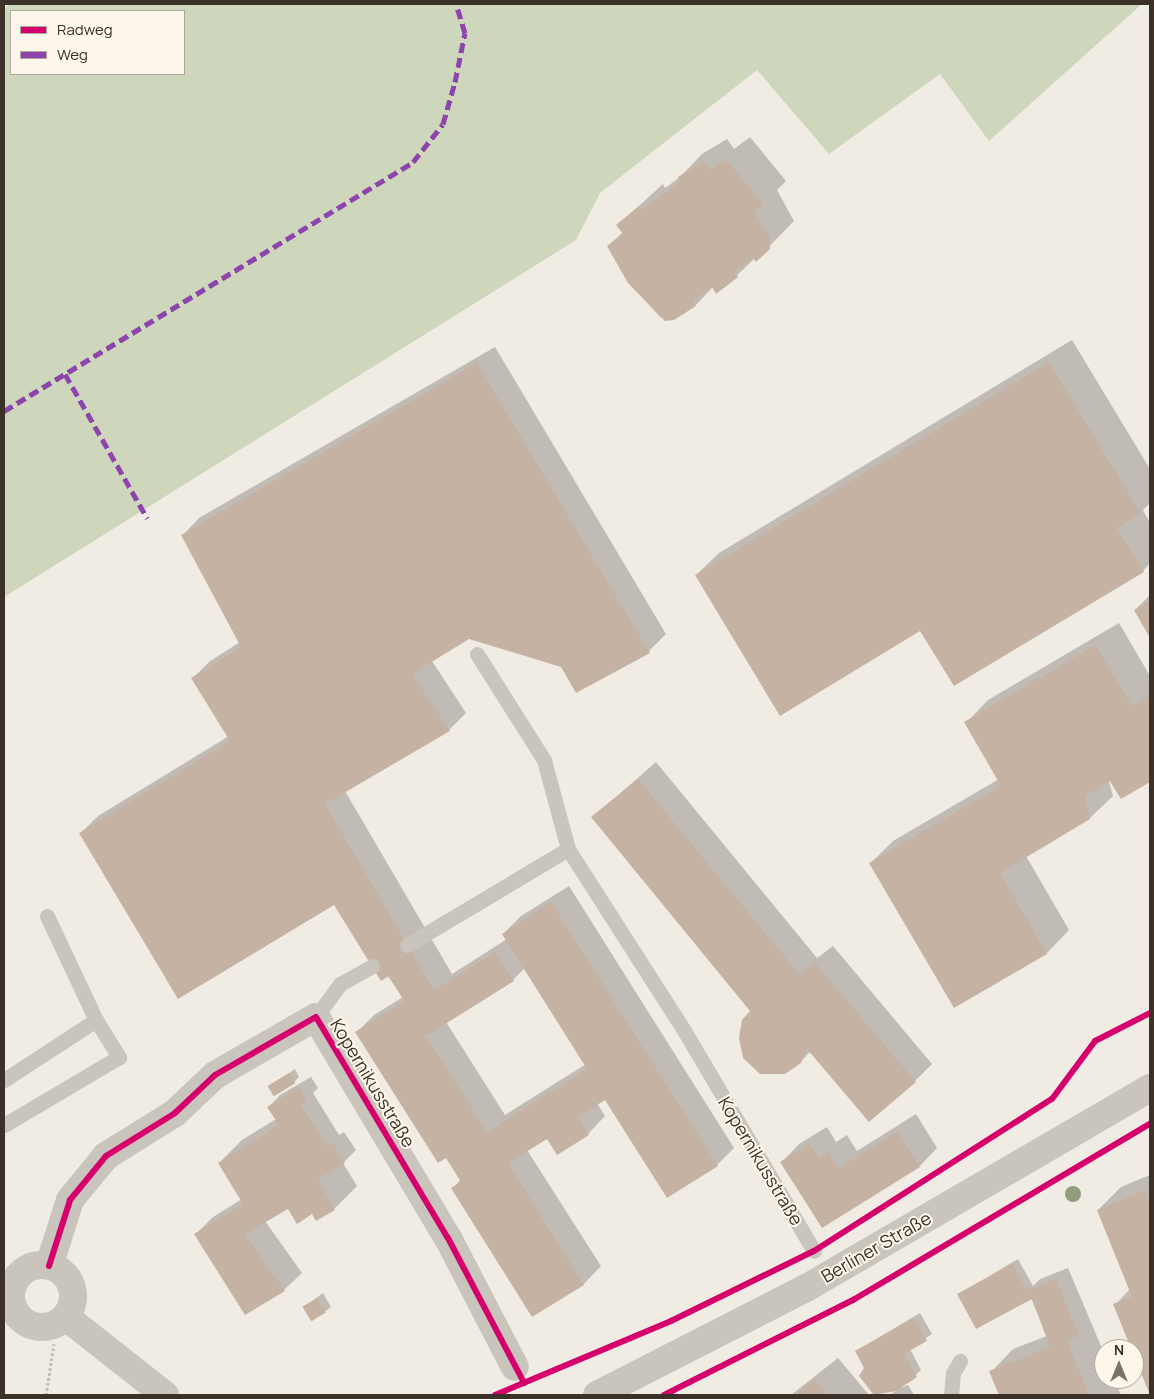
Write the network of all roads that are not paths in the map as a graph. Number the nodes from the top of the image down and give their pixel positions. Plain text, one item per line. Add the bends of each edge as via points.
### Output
1 (477, 654) dead end
2 (568, 849) junction
3 (47, 916) dead end
4 (407, 945) dead end
5 (372, 966) dead end
6 (316, 1017) junction
7 (96, 1020) junction
8 (4, 1080) edge
9 (1150, 1088) edge
10 (4, 1125) edge
11 (814, 1251) dead end
12 (49, 1266) junction
13 (11, 1270) edge
14 (61, 1320) junction
15 (960, 1361) dead end
16 (515, 1367) dead end
17 (165, 1395) edge
18 (597, 1395) edge
19 (951, 1395) edge

1 - 2 lane, Kopernikusstraße via 544,760
2 - 4 lane
2 - 11 lane, Kopernikusstraße via 685,1032
3 - 7 lane
5 - 6 lane, Kopernikusstraße via 340,984
6 - 12 street, Kopernikusstraße via 215,1075 175,1113 106,1156 70,1200
6 - 16 street, Kopernikusstraße via 448,1238
7 - 8 lane
7 - 10 lane via 119,1057
9 - 18 street, Berliner Straße via 808,1286
12 - 13 street
12 - 14 street via 65,1275 73,1291 71,1309
13 - 14 street via 11,1297 19,1316 37,1327
14 - 17 street
15 - 19 lane via 953,1373

